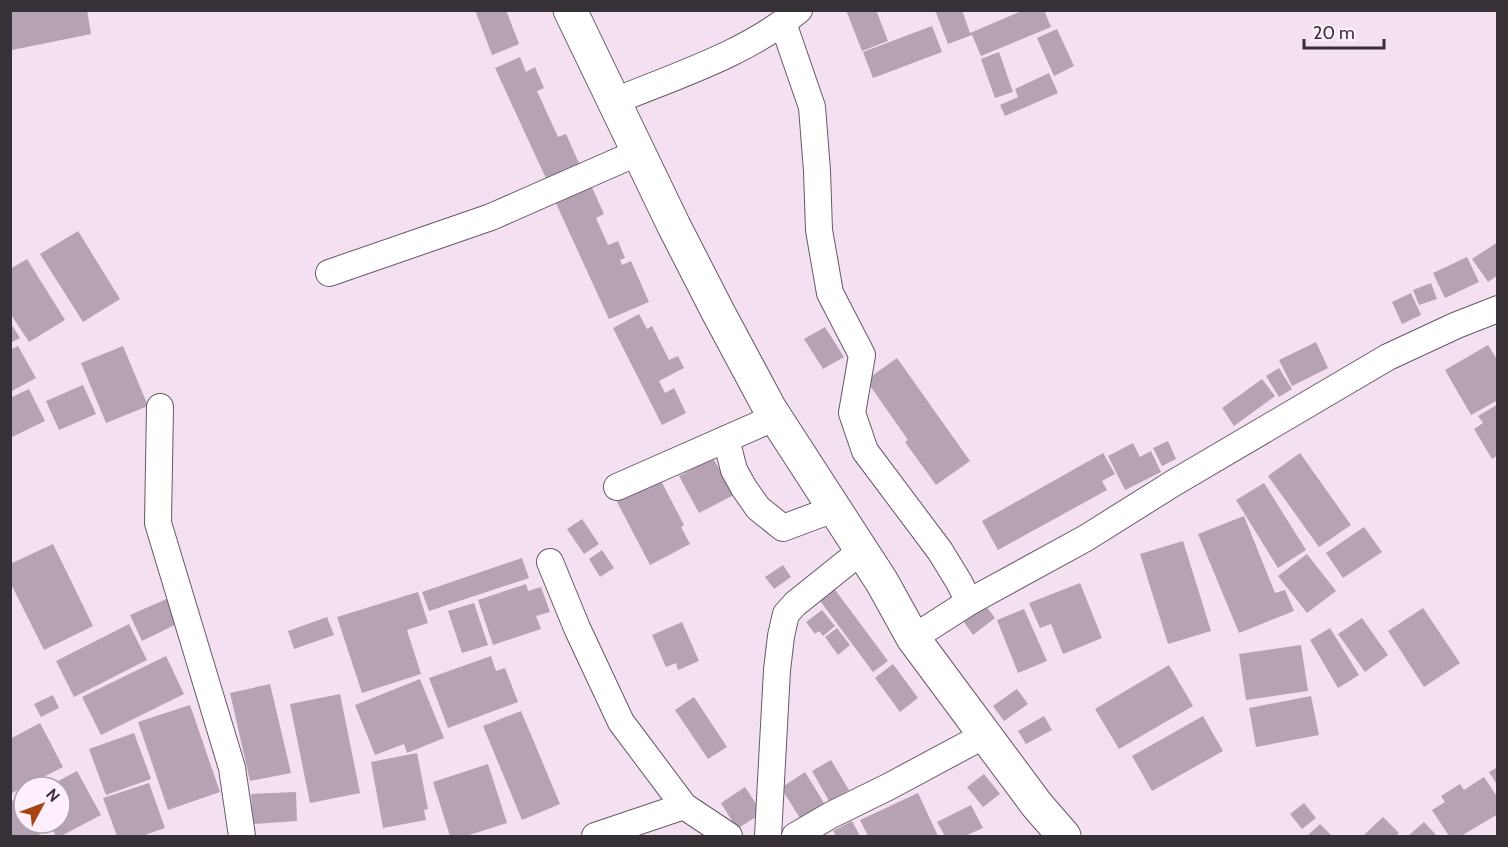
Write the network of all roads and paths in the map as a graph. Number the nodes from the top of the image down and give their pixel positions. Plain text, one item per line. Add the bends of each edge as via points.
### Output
1 (570, 10) edge
2 (791, 17) edge
3 (615, 101) junction
4 (639, 152) junction
5 (329, 273) dead end
6 (1497, 309) edge
7 (160, 407) dead end
8 (776, 417) junction
9 (726, 439) junction
10 (617, 487) dead end
11 (834, 509) junction
12 (861, 551) junction
13 (549, 562) dead end
14 (969, 602) junction
15 (913, 638) junction
16 (985, 735) junction
17 (684, 806) junction
18 (242, 837) edge
19 (595, 837) edge
20 (729, 837) edge
21 (768, 837) edge
22 (795, 837) edge
23 (1064, 837) edge

1 - 3 main road
2 - 3 street via 740,50
2 - 14 street via 813,107 819,230 830,293 862,355 852,413 865,451 940,551
3 - 4 main road
4 - 5 street via 491,217
4 - 8 main road via 718,312
6 - 14 street via 1388,357 1086,538
7 - 18 street via 158,523 232,768
8 - 9 street
8 - 11 main road
9 - 10 street
9 - 11 street via 734,470 744,488 758,508 783,528
11 - 12 main road
12 - 15 main road
12 - 21 street via 786,614 777,670
13 - 17 street via 621,722
14 - 15 street
15 - 16 main road
16 - 22 street
16 - 23 main road
17 - 19 street
17 - 20 street

